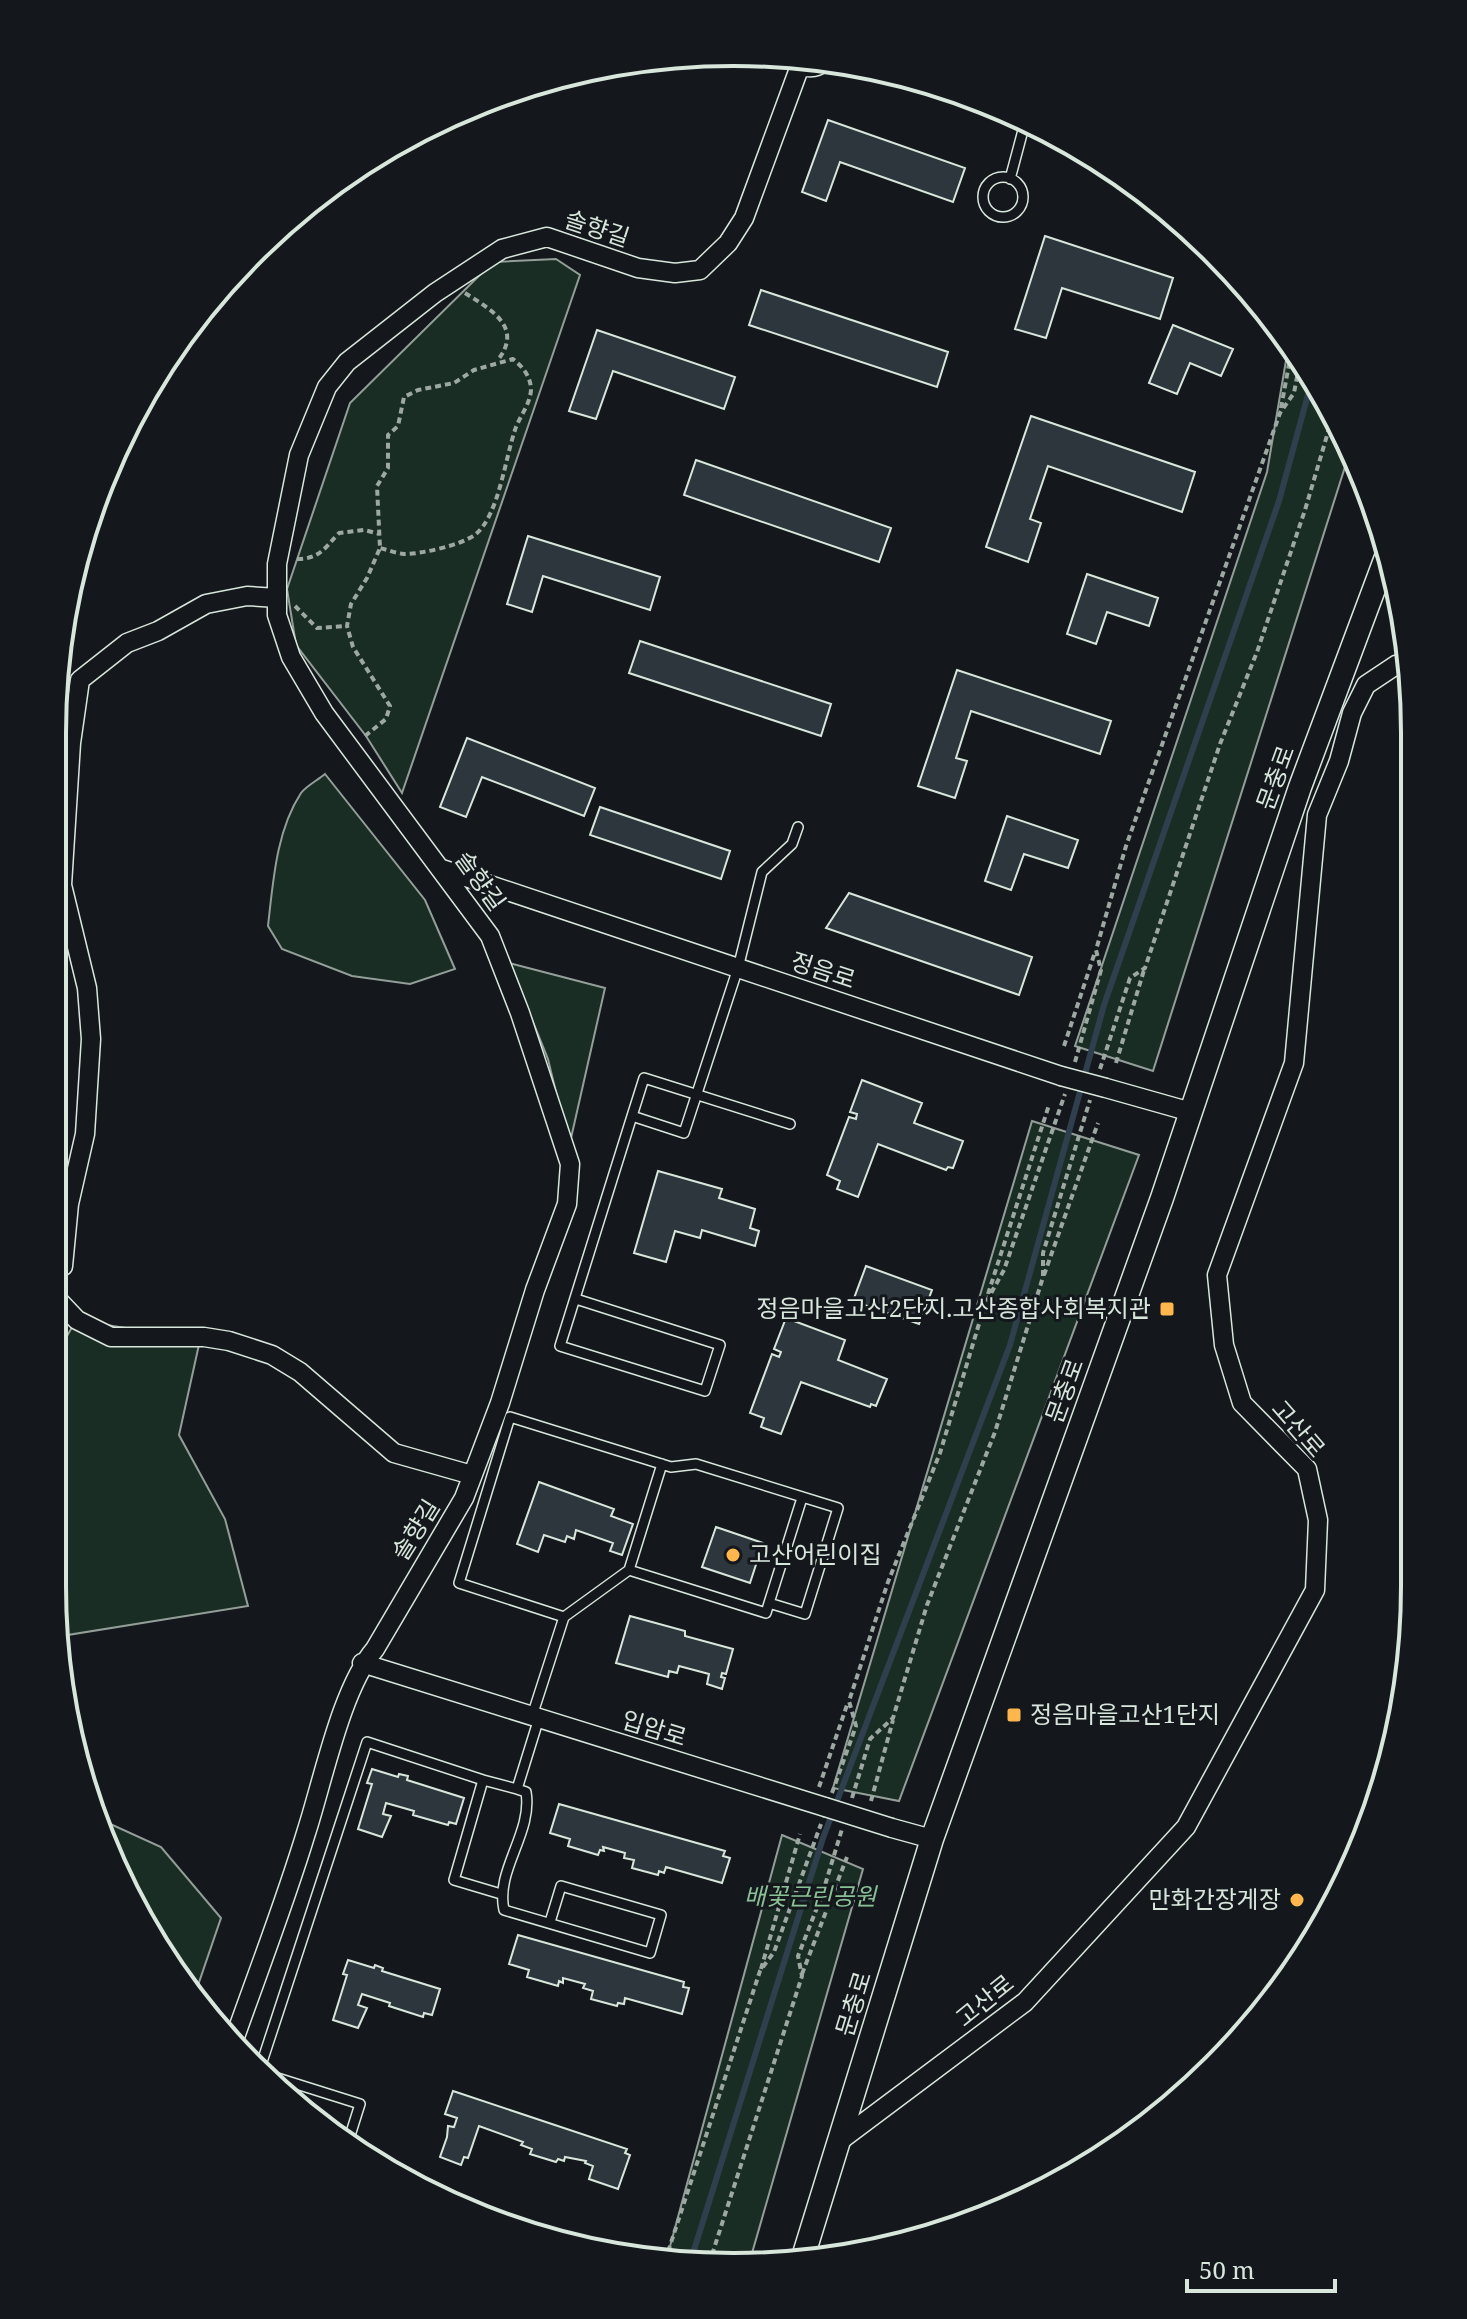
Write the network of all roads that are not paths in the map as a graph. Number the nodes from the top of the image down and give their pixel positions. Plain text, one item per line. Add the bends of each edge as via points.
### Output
1 (792, 69) edge
2 (1023, 132) edge
3 (1010, 179) junction
4 (1381, 572) edge
5 (277, 598) junction
6 (1397, 665) edge
7 (66, 822) edge
8 (798, 827) dead end
9 (442, 869) junction
10 (66, 901) edge
11 (738, 968) junction
12 (697, 1095) junction
13 (1191, 1112) junction
14 (632, 1116) junction
15 (790, 1124) dead end
16 (66, 1235) edge
17 (576, 1299) junction
18 (66, 1308) edge
19 (662, 1464) junction
20 (472, 1475) junction
21 (802, 1498) junction
22 (629, 1570) junction
23 (769, 1603) junction
24 (564, 1617) junction
25 (362, 1663) junction
26 (536, 1717) junction
27 (483, 1780) junction
28 (517, 1789) junction
29 (932, 1839) junction
30 (501, 1894) junction
31 (550, 1922) junction
32 (237, 2031) edge
33 (263, 2058) edge
34 (287, 2081) edge
35 (351, 2132) edge
36 (838, 2142) junction
37 (806, 2249) edge

1 - 5 street, 솔향길 via 744,218 700,270 638,268 547,237 502,249 347,362 327,387 299,455 277,564
2 - 3 lane
3 - 3 lane via 995,179 985,188 986,207 995,216 1014,214 1023,204 1022,190
4 - 13 street, 문충로 via 1300,787
5 - 7 street via 247,596 206,604 127,643 80,680
5 - 9 street, 솔향길 via 291,657 324,713
6 - 36 street, 고산로 via 1366,685 1317,815 1294,1063 1217,1275 1224,1345 1242,1403 1307,1469 1318,1520 1315,1590 1186,1827 1025,2002
8 - 11 lane via 792,844 762,872
9 - 11 street, 정음로
9 - 20 street, 솔향길 via 490,936 570,1164 567,1204
10 - 16 street via 87,988 91,1039 85,1134
11 - 12 lane
11 - 13 street, 정음로, bridge
12 - 14 lane via 684,1133
12 - 14 lane via 644,1078
12 - 15 lane
13 - 29 street, 문충로
14 - 17 lane
17 - 17 lane via 560,1346 705,1391 720,1345
18 - 20 street via 111,1337 204,1337 272,1355 300,1372 394,1453
19 - 21 lane via 696,1464
19 - 22 lane
19 - 24 lane via 510,1417 459,1583
20 - 25 street, 솔향길 via 464,1498
21 - 23 lane
21 - 23 lane via 838,1508 810,1599 805,1614
22 - 23 lane via 766,1613
22 - 24 lane
24 - 26 lane
25 - 26 street, 입암로
25 - 32 street, 솔향길
26 - 28 lane
26 - 29 street, 입암로, bridge
27 - 28 lane
27 - 30 lane via 454,1880
27 - 33 lane via 367,1742
28 - 30 lane via 526,1792 529,1807
29 - 36 street, 문충로
30 - 31 lane via 504,1910
31 - 31 lane via 650,1953 661,1915 561,1886
34 - 35 lane via 360,2104
36 - 37 street, 문충로

